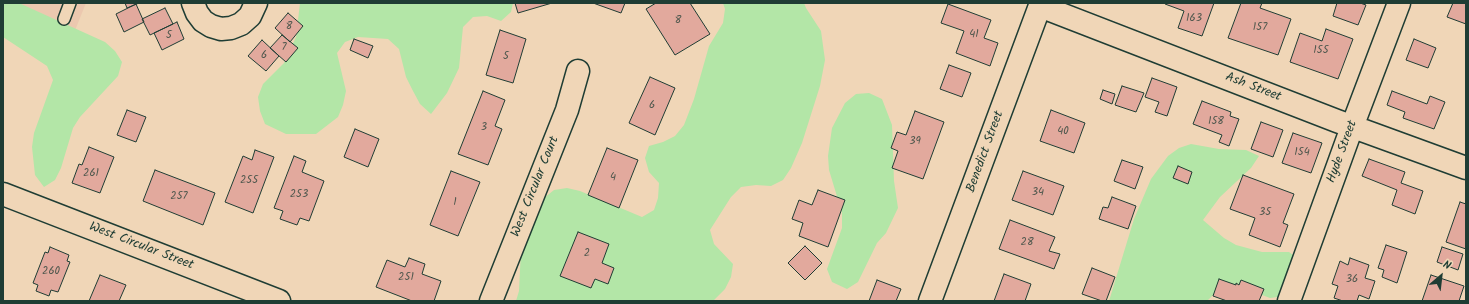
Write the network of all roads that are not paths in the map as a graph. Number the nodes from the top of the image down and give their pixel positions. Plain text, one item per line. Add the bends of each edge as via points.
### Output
1 (70, 3) edge
2 (193, 3) edge
3 (256, 3) edge
4 (1399, 3) edge
5 (1041, 5) edge
6 (64, 19) dead end
7 (578, 71) dead end
8 (1352, 127) junction
9 (1466, 168) edge
10 (3, 194) edge
11 (279, 301) edge
12 (491, 301) edge
13 (930, 301) edge
14 (1289, 301) edge

1 - 6 lane
2 - 3 street via 203,21 221,29 241,24 250,16
4 - 8 street, Hyde Street
5 - 8 street, Ash Street
5 - 13 street, Benedict Street
7 - 12 street, West Circular Court via 567,110
8 - 9 street, Ash Street
8 - 14 street, Hyde Street
10 - 11 street, West Circular Street

